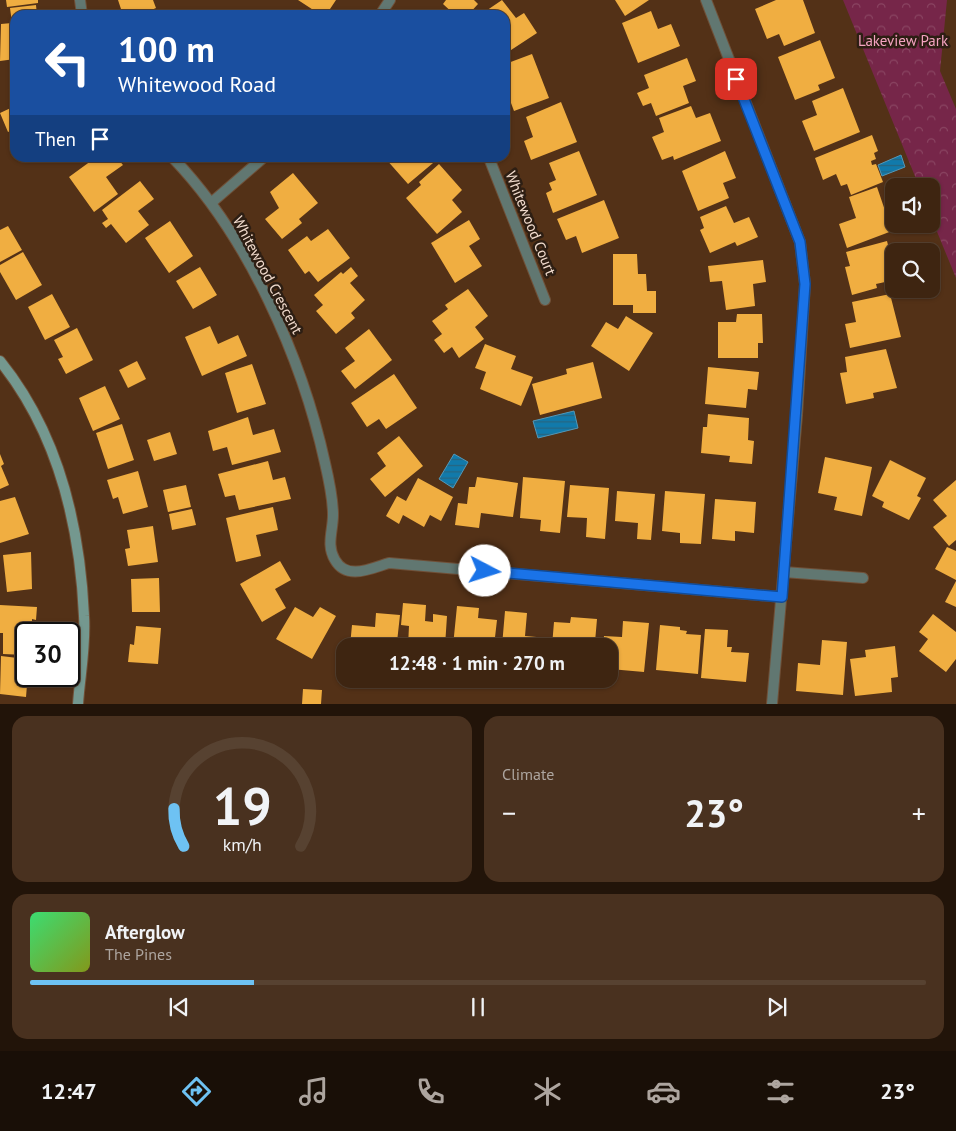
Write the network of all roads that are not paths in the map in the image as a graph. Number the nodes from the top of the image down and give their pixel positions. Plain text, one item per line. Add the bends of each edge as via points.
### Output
1 (706, 0) edge
2 (176, 162) edge
3 (258, 162) edge
4 (491, 162) edge
5 (211, 203) junction
6 (546, 300) dead end
7 (0, 361) edge
8 (784, 572) junction
9 (863, 578) dead end
10 (782, 597) junction
11 (78, 704) edge
12 (772, 704) edge

1 - 8 street via 800,242 805,284
2 - 5 street, Whitewood Crescent
3 - 5 street
4 - 6 street, Whitewood Court
5 - 10 street, Whitewood Crescent via 241,250 286,339 319,435 330,486 333,516 331,552 346,571 361,572 389,563
7 - 11 street via 30,405 59,468 77,547 84,618
8 - 9 street
8 - 10 street
10 - 12 street

